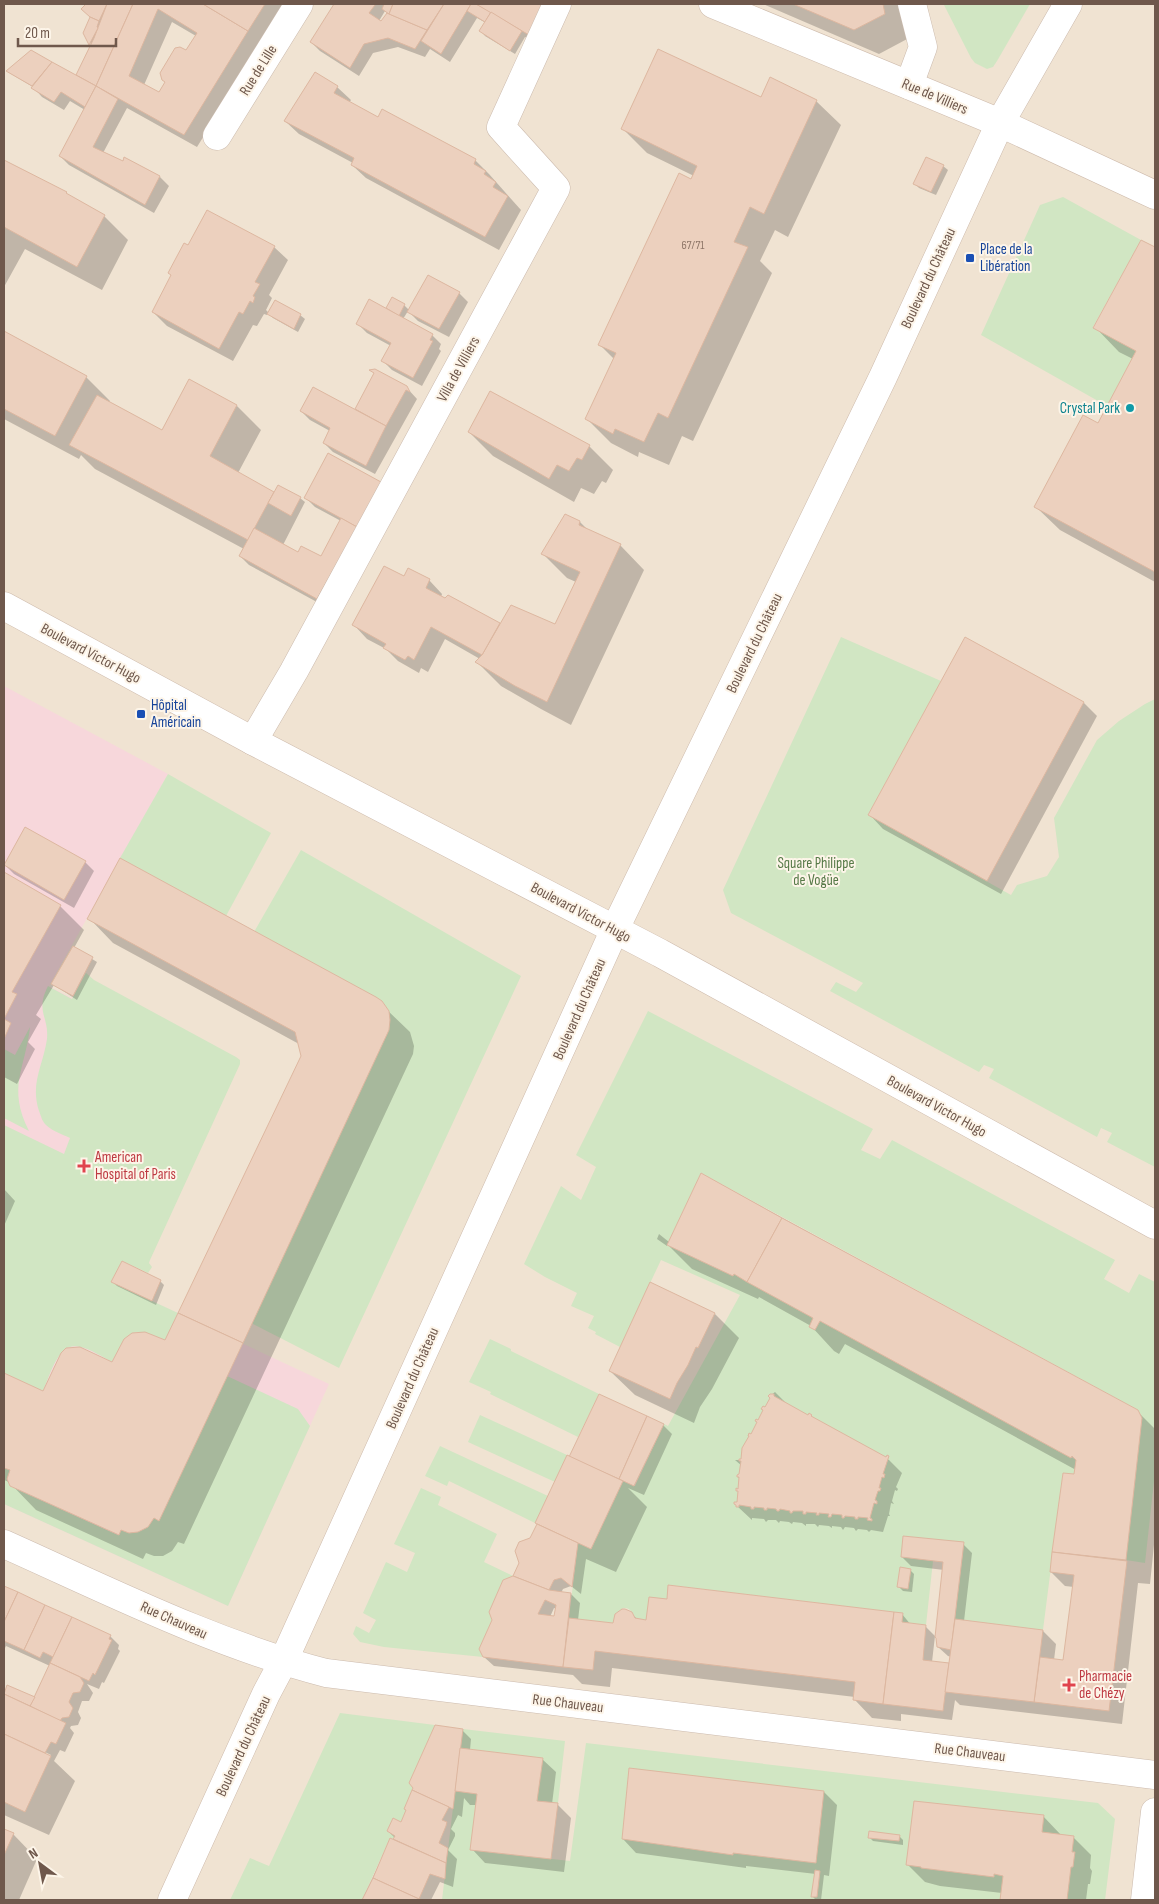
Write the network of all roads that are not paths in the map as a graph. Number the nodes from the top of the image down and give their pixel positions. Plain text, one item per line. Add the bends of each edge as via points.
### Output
1 (299, 4) edge
2 (557, 4) edge
3 (713, 4) edge
4 (912, 4) edge
5 (1068, 4) edge
6 (909, 85) junction
7 (1000, 124) junction
8 (217, 136) dead end
9 (1155, 195) edge
10 (4, 606) edge
11 (253, 741) junction
12 (615, 929) junction
13 (1155, 1225) edge
14 (4, 1544) edge
15 (283, 1662) junction
16 (1155, 1775) edge
17 (1155, 1812) edge
18 (172, 1900) edge
19 (1144, 1900) edge

1 - 8 street, Rue de Lille
2 - 11 street, Villa de Villiers via 501,127 556,188
3 - 6 street, Rue de Villiers
4 - 6 street via 924,46
5 - 7 street, Boulevard du Château
6 - 7 street, Rue de Villiers
7 - 9 street, Rue de Villiers
7 - 12 street, Boulevard du Château via 883,377
10 - 11 street, Boulevard Victor Hugo
11 - 12 street, Boulevard Victor Hugo
12 - 13 street, Boulevard Victor Hugo
12 - 15 street, Boulevard du Château
14 - 15 street, Rue Chauveau via 202,1633
15 - 16 street, Rue Chauveau via 326,1673
15 - 18 street, Boulevard du Château
17 - 19 street

